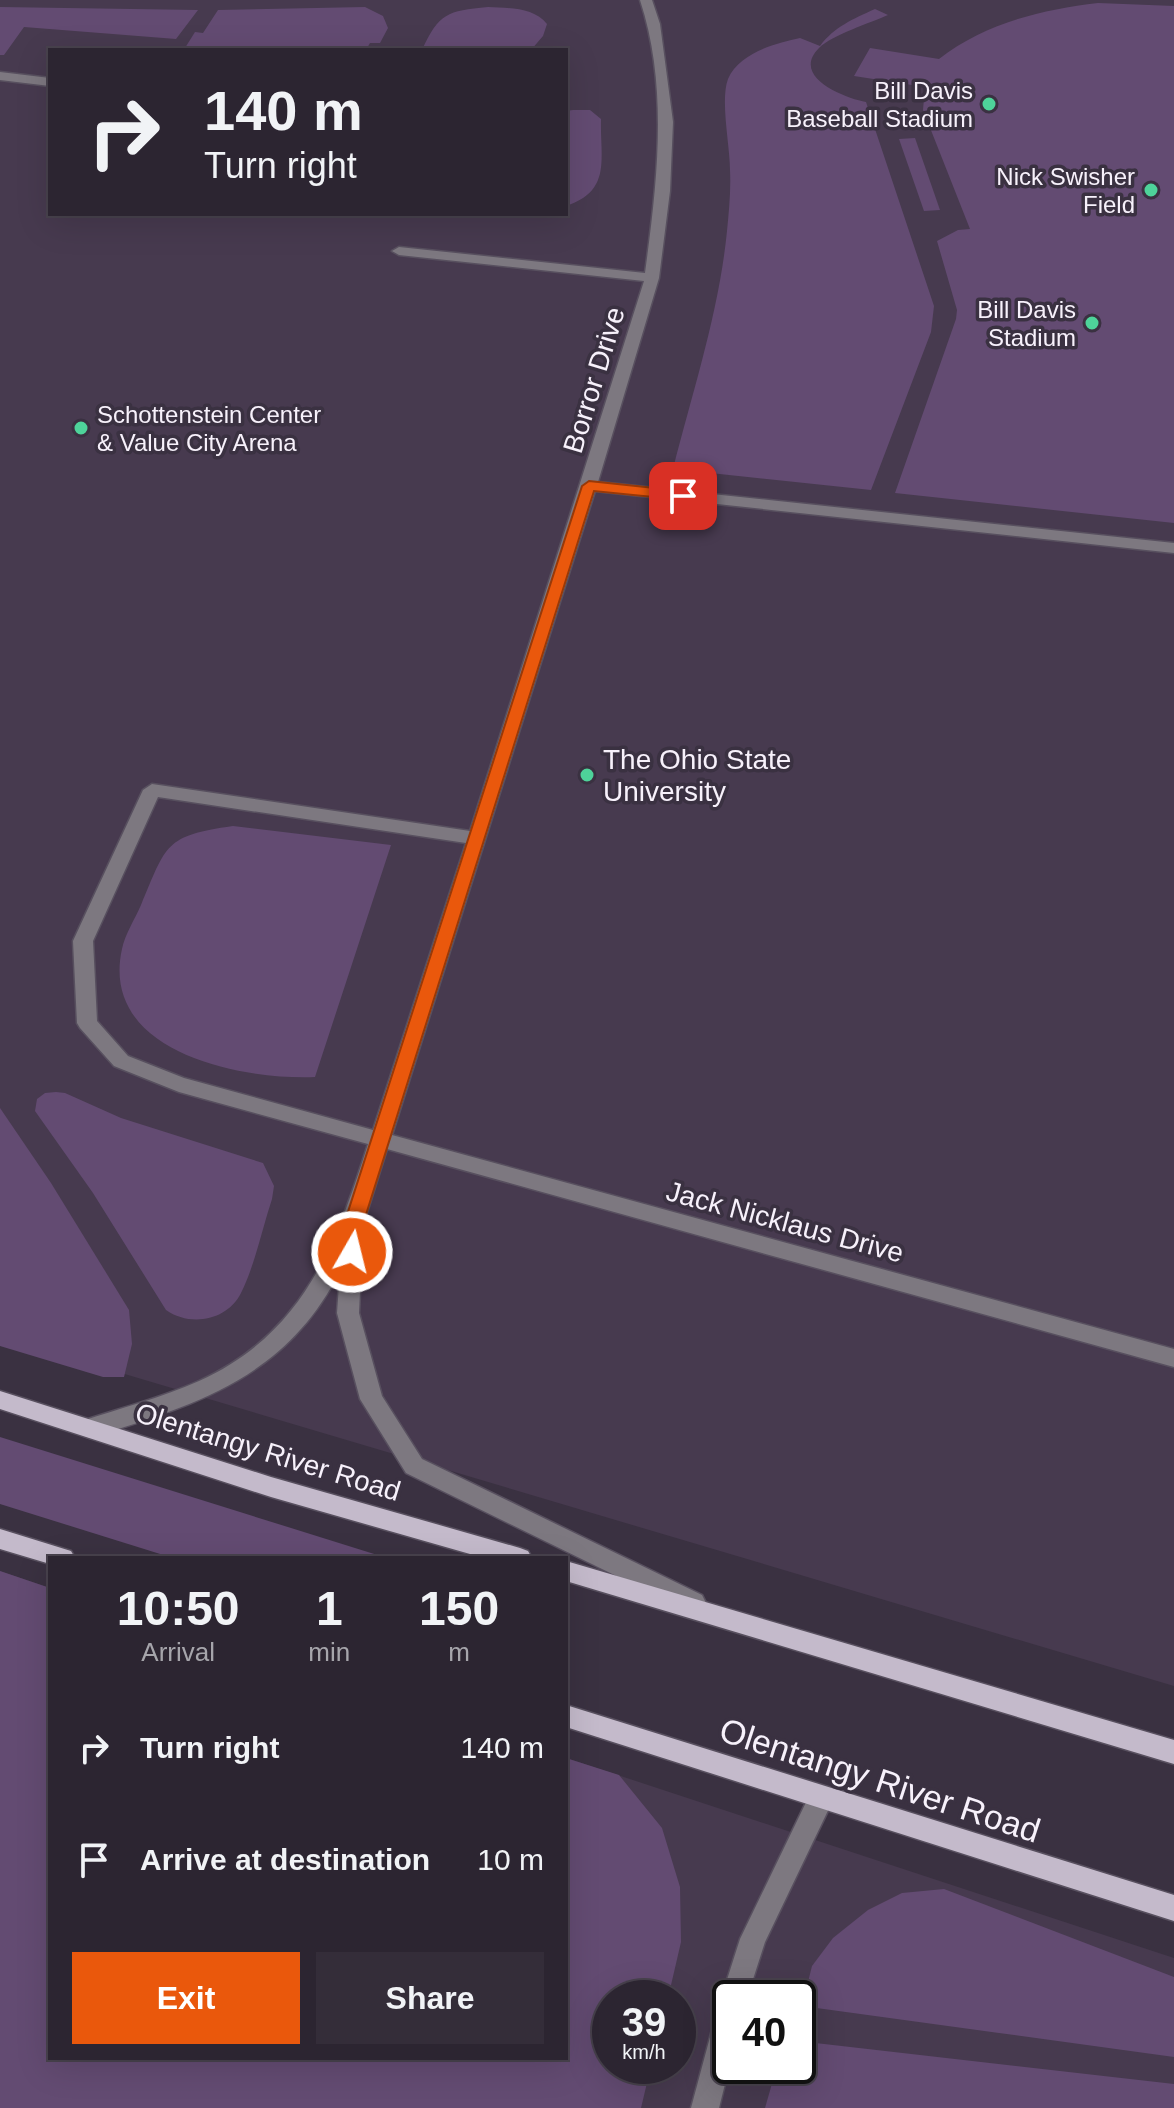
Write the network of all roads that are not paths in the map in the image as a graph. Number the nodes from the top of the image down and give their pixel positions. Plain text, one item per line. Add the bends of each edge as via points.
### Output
1 (646, 0) edge
2 (0, 76) edge
3 (48, 82) edge
4 (399, 251) dead end
5 (652, 278) junction
6 (589, 486) junction
7 (1174, 548) edge
8 (475, 838) junction
9 (381, 1140) junction
10 (354, 1221) junction
11 (1174, 1358) edge
12 (0, 1400) edge
13 (90, 1428) junction
14 (0, 1539) edge
15 (56, 1556) edge
16 (513, 1556) edge
17 (568, 1572) edge
18 (720, 1616) junction
19 (568, 1717) edge
20 (1174, 1752) edge
21 (821, 1798) junction
22 (1174, 1908) edge
23 (740, 1980) edge
24 (712, 2081) edge
25 (705, 2108) edge

1 - 5 street, Borror Drive via 654,24 666,122
2 - 3 street
4 - 5 street
5 - 6 street, Borror Drive
6 - 7 street
6 - 8 street, Borror Drive
8 - 9 street, Borror Drive
8 - 9 street, Jack Nicklaus Drive via 152,790 83,941 87,1023 121,1061 179,1084
9 - 10 street, Borror Drive
9 - 11 street, Jack Nicklaus Drive
10 - 13 street via 308,1308 256,1362 195,1395
10 - 18 street via 348,1313 371,1399 414,1466
12 - 13 main road, Olentangy River Road
13 - 16 main road, Olentangy River Road via 271,1487
14 - 15 main road
17 - 18 main road
18 - 20 main road
19 - 21 main road, Olentangy River Road
21 - 22 main road, Olentangy River Road
21 - 23 street via 753,1939
24 - 25 street

